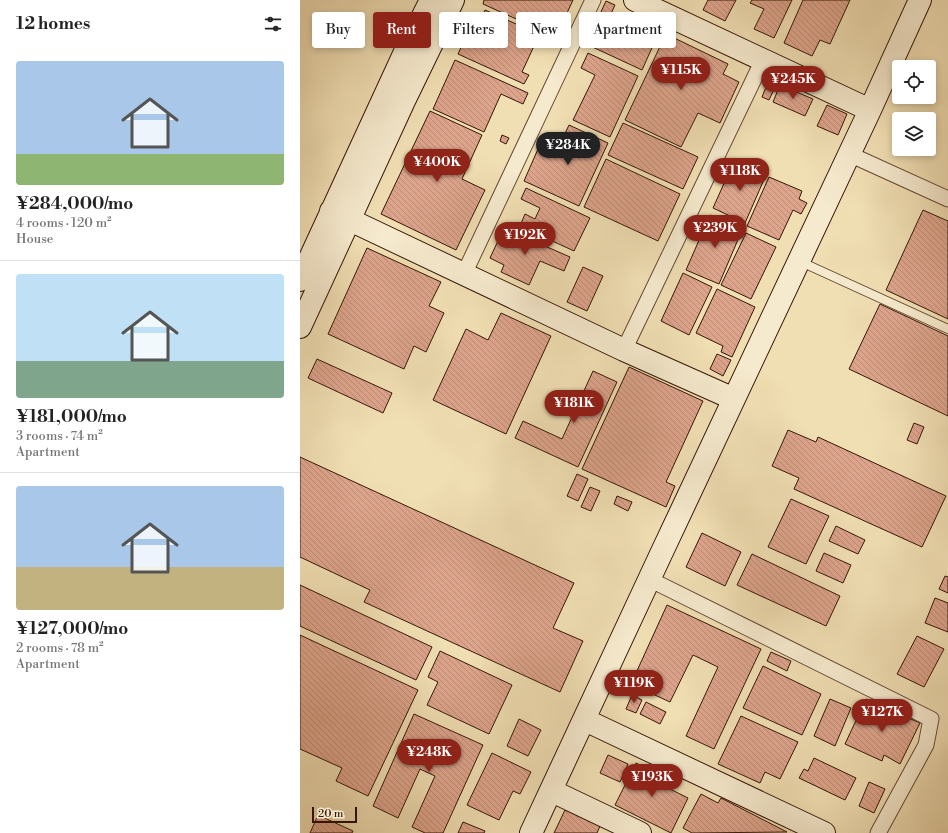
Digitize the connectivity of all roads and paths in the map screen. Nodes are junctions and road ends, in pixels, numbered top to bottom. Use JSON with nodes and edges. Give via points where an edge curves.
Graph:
{"nodes":[{"id":1,"x":431,"y":0,"type":"edge"},
{"id":2,"x":453,"y":0,"type":"edge"},
{"id":3,"x":593,"y":0,"type":"edge"},
{"id":4,"x":635,"y":0,"type":"edge"},
{"id":5,"x":920,"y":0,"type":"edge"},
{"id":6,"x":763,"y":60,"type":"junction"},
{"id":7,"x":870,"y":110,"type":"junction"},
{"id":8,"x":849,"y":154,"type":"junction"},
{"id":9,"x":948,"y":199,"type":"edge"},
{"id":10,"x":340,"y":215,"type":"junction"},
{"id":11,"x":799,"y":261,"type":"junction"},
{"id":12,"x":464,"y":274,"type":"junction"},
{"id":13,"x":300,"y":280,"type":"edge"},
{"id":14,"x":300,"y":327,"type":"edge"},
{"id":15,"x":948,"y":329,"type":"edge"},
{"id":16,"x":624,"y":350,"type":"junction"},
{"id":17,"x":734,"y":398,"type":"junction"},
{"id":18,"x":649,"y":579,"type":"junction"},
{"id":19,"x":585,"y":720,"type":"junction"},
{"id":20,"x":552,"y":790,"type":"junction"},
{"id":21,"x":532,"y":833,"type":"edge"},
{"id":22,"x":640,"y":833,"type":"edge"},
{"id":23,"x":824,"y":833,"type":"edge"},
{"id":24,"x":878,"y":833,"type":"edge"}],
"edges":[{"from":1,"to":10,"type":"street","via":[[404,54]]},
{"from":2,"to":10,"type":"street","via":[[404,101]]},
{"from":3,"to":12,"type":"street"},
{"from":4,"to":6,"type":"street"},
{"from":5,"to":7,"type":"street"},
{"from":6,"to":7,"type":"street"},
{"from":6,"to":16,"type":"street"},
{"from":7,"to":8,"type":"street"},
{"from":8,"to":9,"type":"street"},
{"from":8,"to":11,"type":"street"},
{"from":10,"to":12,"type":"street"},
{"from":10,"to":13,"type":"street"},
{"from":10,"to":14,"type":"street"},
{"from":11,"to":15,"type":"lane"},
{"from":11,"to":17,"type":"street"},
{"from":12,"to":16,"type":"street"},
{"from":16,"to":17,"type":"street"},
{"from":17,"to":18,"type":"street"},
{"from":18,"to":19,"type":"street"},
{"from":18,"to":24,"type":"street","via":[[931,719],[926,745]]},
{"from":19,"to":20,"type":"street"},
{"from":19,"to":23,"type":"street"},
{"from":20,"to":21,"type":"street"},
{"from":20,"to":22,"type":"street"}]}
